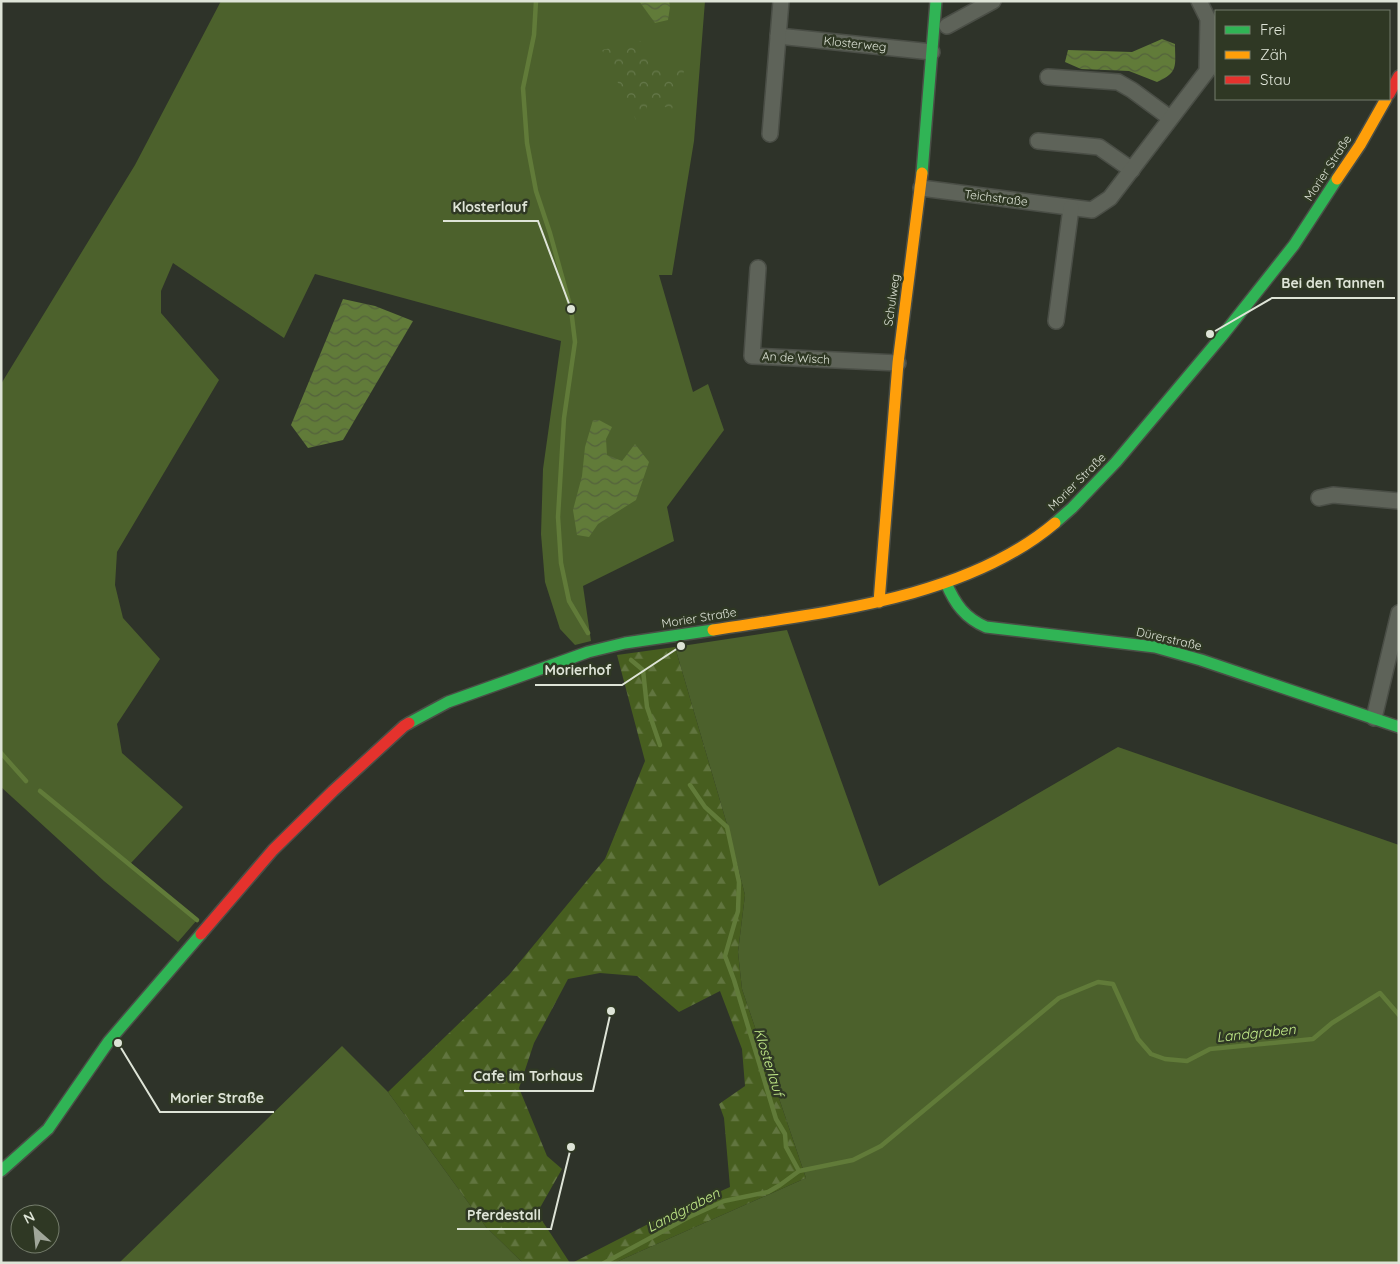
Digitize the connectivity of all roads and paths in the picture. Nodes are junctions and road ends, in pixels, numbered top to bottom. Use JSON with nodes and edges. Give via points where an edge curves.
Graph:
{"nodes":[{"id":1,"x":781,"y":1,"type":"edge"},
{"id":2,"x":936,"y":1,"type":"edge"},
{"id":3,"x":993,"y":1,"type":"edge"},
{"id":4,"x":1200,"y":2,"type":"edge"},
{"id":5,"x":947,"y":26,"type":"dead end"},
{"id":6,"x":778,"y":36,"type":"junction"},
{"id":7,"x":932,"y":52,"type":"junction"},
{"id":8,"x":1399,"y":76,"type":"edge"},
{"id":9,"x":1048,"y":77,"type":"dead end"},
{"id":10,"x":1390,"y":92,"type":"edge"},
{"id":11,"x":1385,"y":100,"type":"edge"},
{"id":12,"x":1170,"y":118,"type":"junction"},
{"id":13,"x":770,"y":134,"type":"dead end"},
{"id":14,"x":1038,"y":141,"type":"dead end"},
{"id":15,"x":1132,"y":170,"type":"junction"},
{"id":16,"x":921,"y":188,"type":"junction"},
{"id":17,"x":1071,"y":208,"type":"junction"},
{"id":18,"x":758,"y":268,"type":"dead end"},
{"id":19,"x":1056,"y":321,"type":"dead end"},
{"id":20,"x":898,"y":363,"type":"junction"},
{"id":21,"x":1319,"y":498,"type":"dead end"},
{"id":22,"x":1399,"y":501,"type":"edge"},
{"id":23,"x":946,"y":583,"type":"junction"},
{"id":24,"x":879,"y":602,"type":"junction"},
{"id":25,"x":1399,"y":612,"type":"edge"},
{"id":26,"x":1374,"y":718,"type":"junction"},
{"id":27,"x":1399,"y":726,"type":"edge"},
{"id":28,"x":1,"y":1171,"type":"edge"}],
"edges":[{"from":1,"to":6,"type":"street"},
{"from":2,"to":7,"type":"main road","name":"Schulweg"},
{"from":3,"to":5,"type":"street"},
{"from":4,"to":12,"type":"street","name":"Teichstraße","via":[[1208,19],[1207,71]]},
{"from":6,"to":7,"type":"street","name":"Klosterweg"},
{"from":6,"to":13,"type":"street"},
{"from":7,"to":16,"type":"main road","name":"Schulweg"},
{"from":8,"to":10,"type":"main road"},
{"from":9,"to":12,"type":"street","via":[[1118,82]]},
{"from":11,"to":23,"type":"main road","name":"Morier Straße","via":[[1294,245],[1116,462],[1072,508],[1045,530],[997,561]]},
{"from":12,"to":15,"type":"street","name":"Teichstraße"},
{"from":14,"to":15,"type":"street","via":[[1099,147]]},
{"from":15,"to":17,"type":"street","name":"Teichstraße","via":[[1110,198],[1092,210]]},
{"from":16,"to":17,"type":"street","name":"Teichstraße"},
{"from":16,"to":20,"type":"main road","name":"Schulweg"},
{"from":17,"to":19,"type":"street"},
{"from":18,"to":20,"type":"street","name":"An de Wisch","via":[[752,356]]},
{"from":20,"to":24,"type":"main road","name":"Schulweg"},
{"from":21,"to":22,"type":"street","via":[[1333,495]]},
{"from":23,"to":24,"type":"main road","name":"Morier Straße"},
{"from":23,"to":26,"type":"main road","name":"Dürerstraße","via":[[964,614],[986,627],[1155,647]]},
{"from":24,"to":28,"type":"main road","name":"Morier Straße","via":[[625,643],[588,652],[448,702],[404,726],[273,850],[109,1041],[48,1129]]},
{"from":25,"to":26,"type":"street"},
{"from":26,"to":27,"type":"main road","name":"Dürerstraße"}]}
